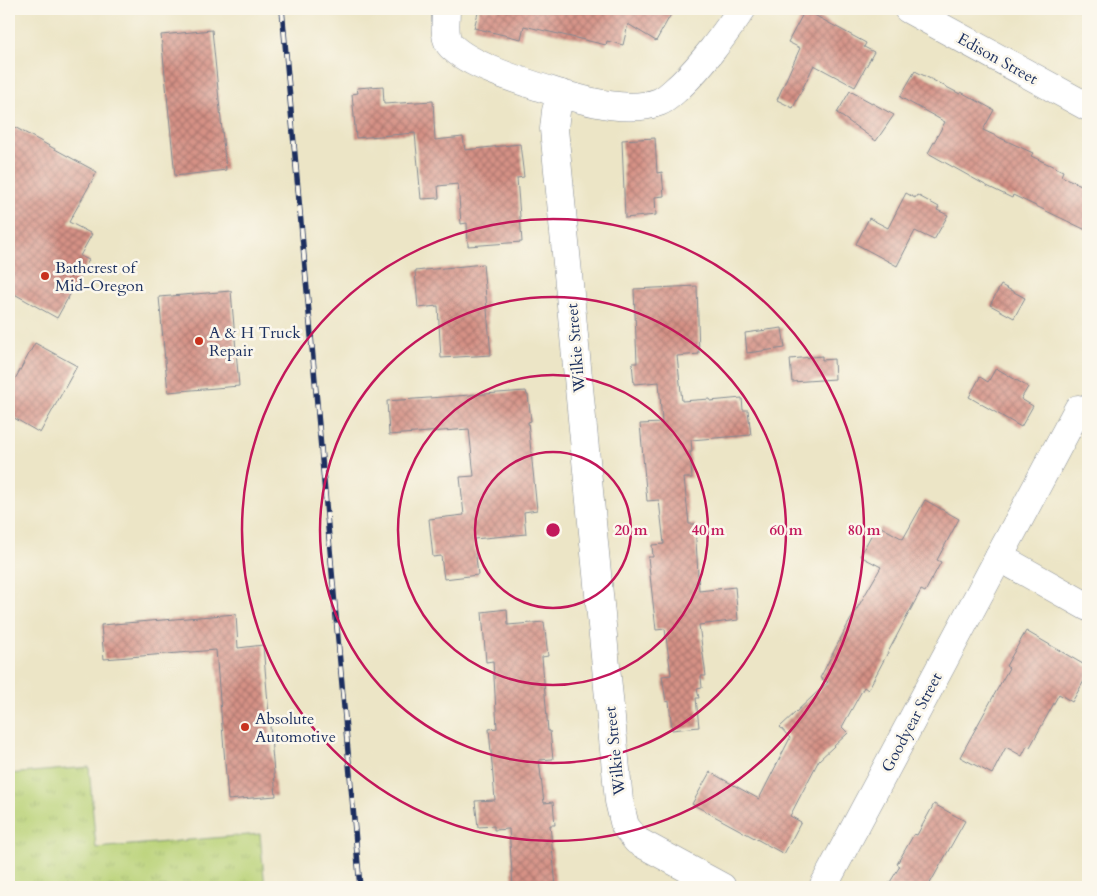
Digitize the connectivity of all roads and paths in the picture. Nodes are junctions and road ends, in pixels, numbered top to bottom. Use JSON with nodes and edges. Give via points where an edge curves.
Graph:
{"nodes":[{"id":1,"x":446,"y":9,"type":"edge"},
{"id":2,"x":742,"y":9,"type":"edge"},
{"id":3,"x":908,"y":9,"type":"edge"},
{"id":4,"x":561,"y":94,"type":"junction"},
{"id":5,"x":1088,"y":107,"type":"edge"},
{"id":6,"x":1078,"y":409,"type":"dead end"},
{"id":7,"x":999,"y":557,"type":"junction"},
{"id":8,"x":1088,"y":607,"type":"edge"},
{"id":9,"x":722,"y":887,"type":"edge"},
{"id":10,"x":823,"y":887,"type":"edge"}],
"edges":[{"from":1,"to":4,"type":"street","via":[[445,28],[450,45],[468,58],[506,76]]},
{"from":2,"to":4,"type":"street","via":[[693,73],[661,102],[619,106]]},
{"from":3,"to":5,"type":"street","name":"Edison Street"},
{"from":4,"to":9,"type":"street","name":"Wilkie Street","via":[[554,129],[619,801],[625,826],[637,841]]},
{"from":6,"to":7,"type":"street","name":"Goodyear Street"},
{"from":7,"to":8,"type":"street"},
{"from":7,"to":10,"type":"street","name":"Goodyear Street"}]}
